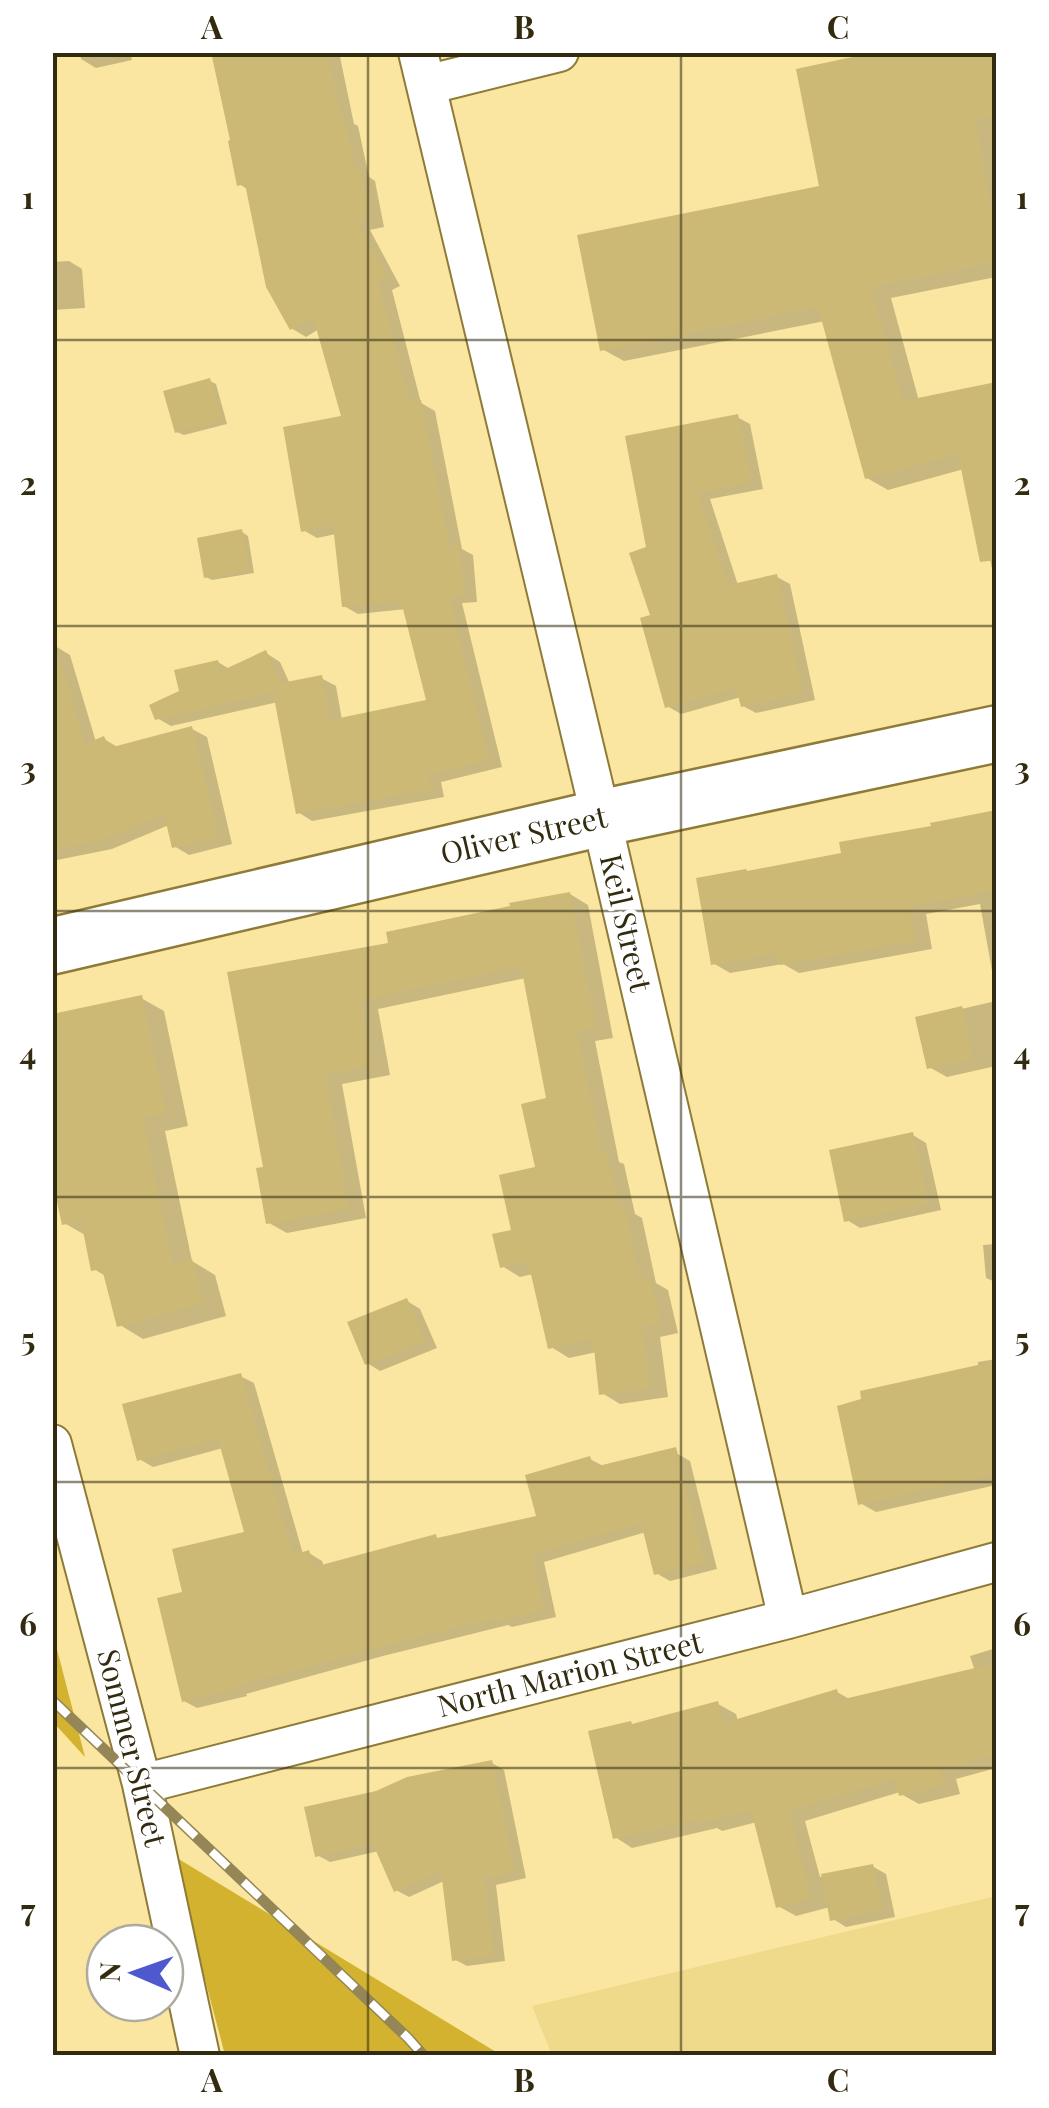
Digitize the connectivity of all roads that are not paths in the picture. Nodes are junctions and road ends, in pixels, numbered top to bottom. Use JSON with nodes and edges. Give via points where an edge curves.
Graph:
{"nodes":[{"id":1,"x":559,"y":52,"type":"edge"},
{"id":2,"x":422,"y":69,"type":"edge"},
{"id":3,"x":996,"y":734,"type":"edge"},
{"id":4,"x":601,"y":818,"type":"junction"},
{"id":5,"x":52,"y":946,"type":"edge"},
{"id":6,"x":52,"y":1444,"type":"edge"},
{"id":7,"x":996,"y":1562,"type":"edge"},
{"id":8,"x":788,"y":1619,"type":"junction"},
{"id":9,"x":142,"y":1784,"type":"junction"},
{"id":10,"x":200,"y":2056,"type":"edge"}],
"edges":[{"from":1,"to":2,"type":"street"},
{"from":2,"to":4,"type":"street","name":"Keil Street"},
{"from":3,"to":4,"type":"street","name":"Oliver Street"},
{"from":4,"to":5,"type":"street","name":"Oliver Street"},
{"from":4,"to":8,"type":"street","name":"Keil Street"},
{"from":6,"to":9,"type":"street","name":"Sommer Street"},
{"from":7,"to":8,"type":"street","name":"North Marion Street"},
{"from":8,"to":9,"type":"street","name":"North Marion Street"},
{"from":9,"to":10,"type":"street","name":"Sommer Street"}]}
